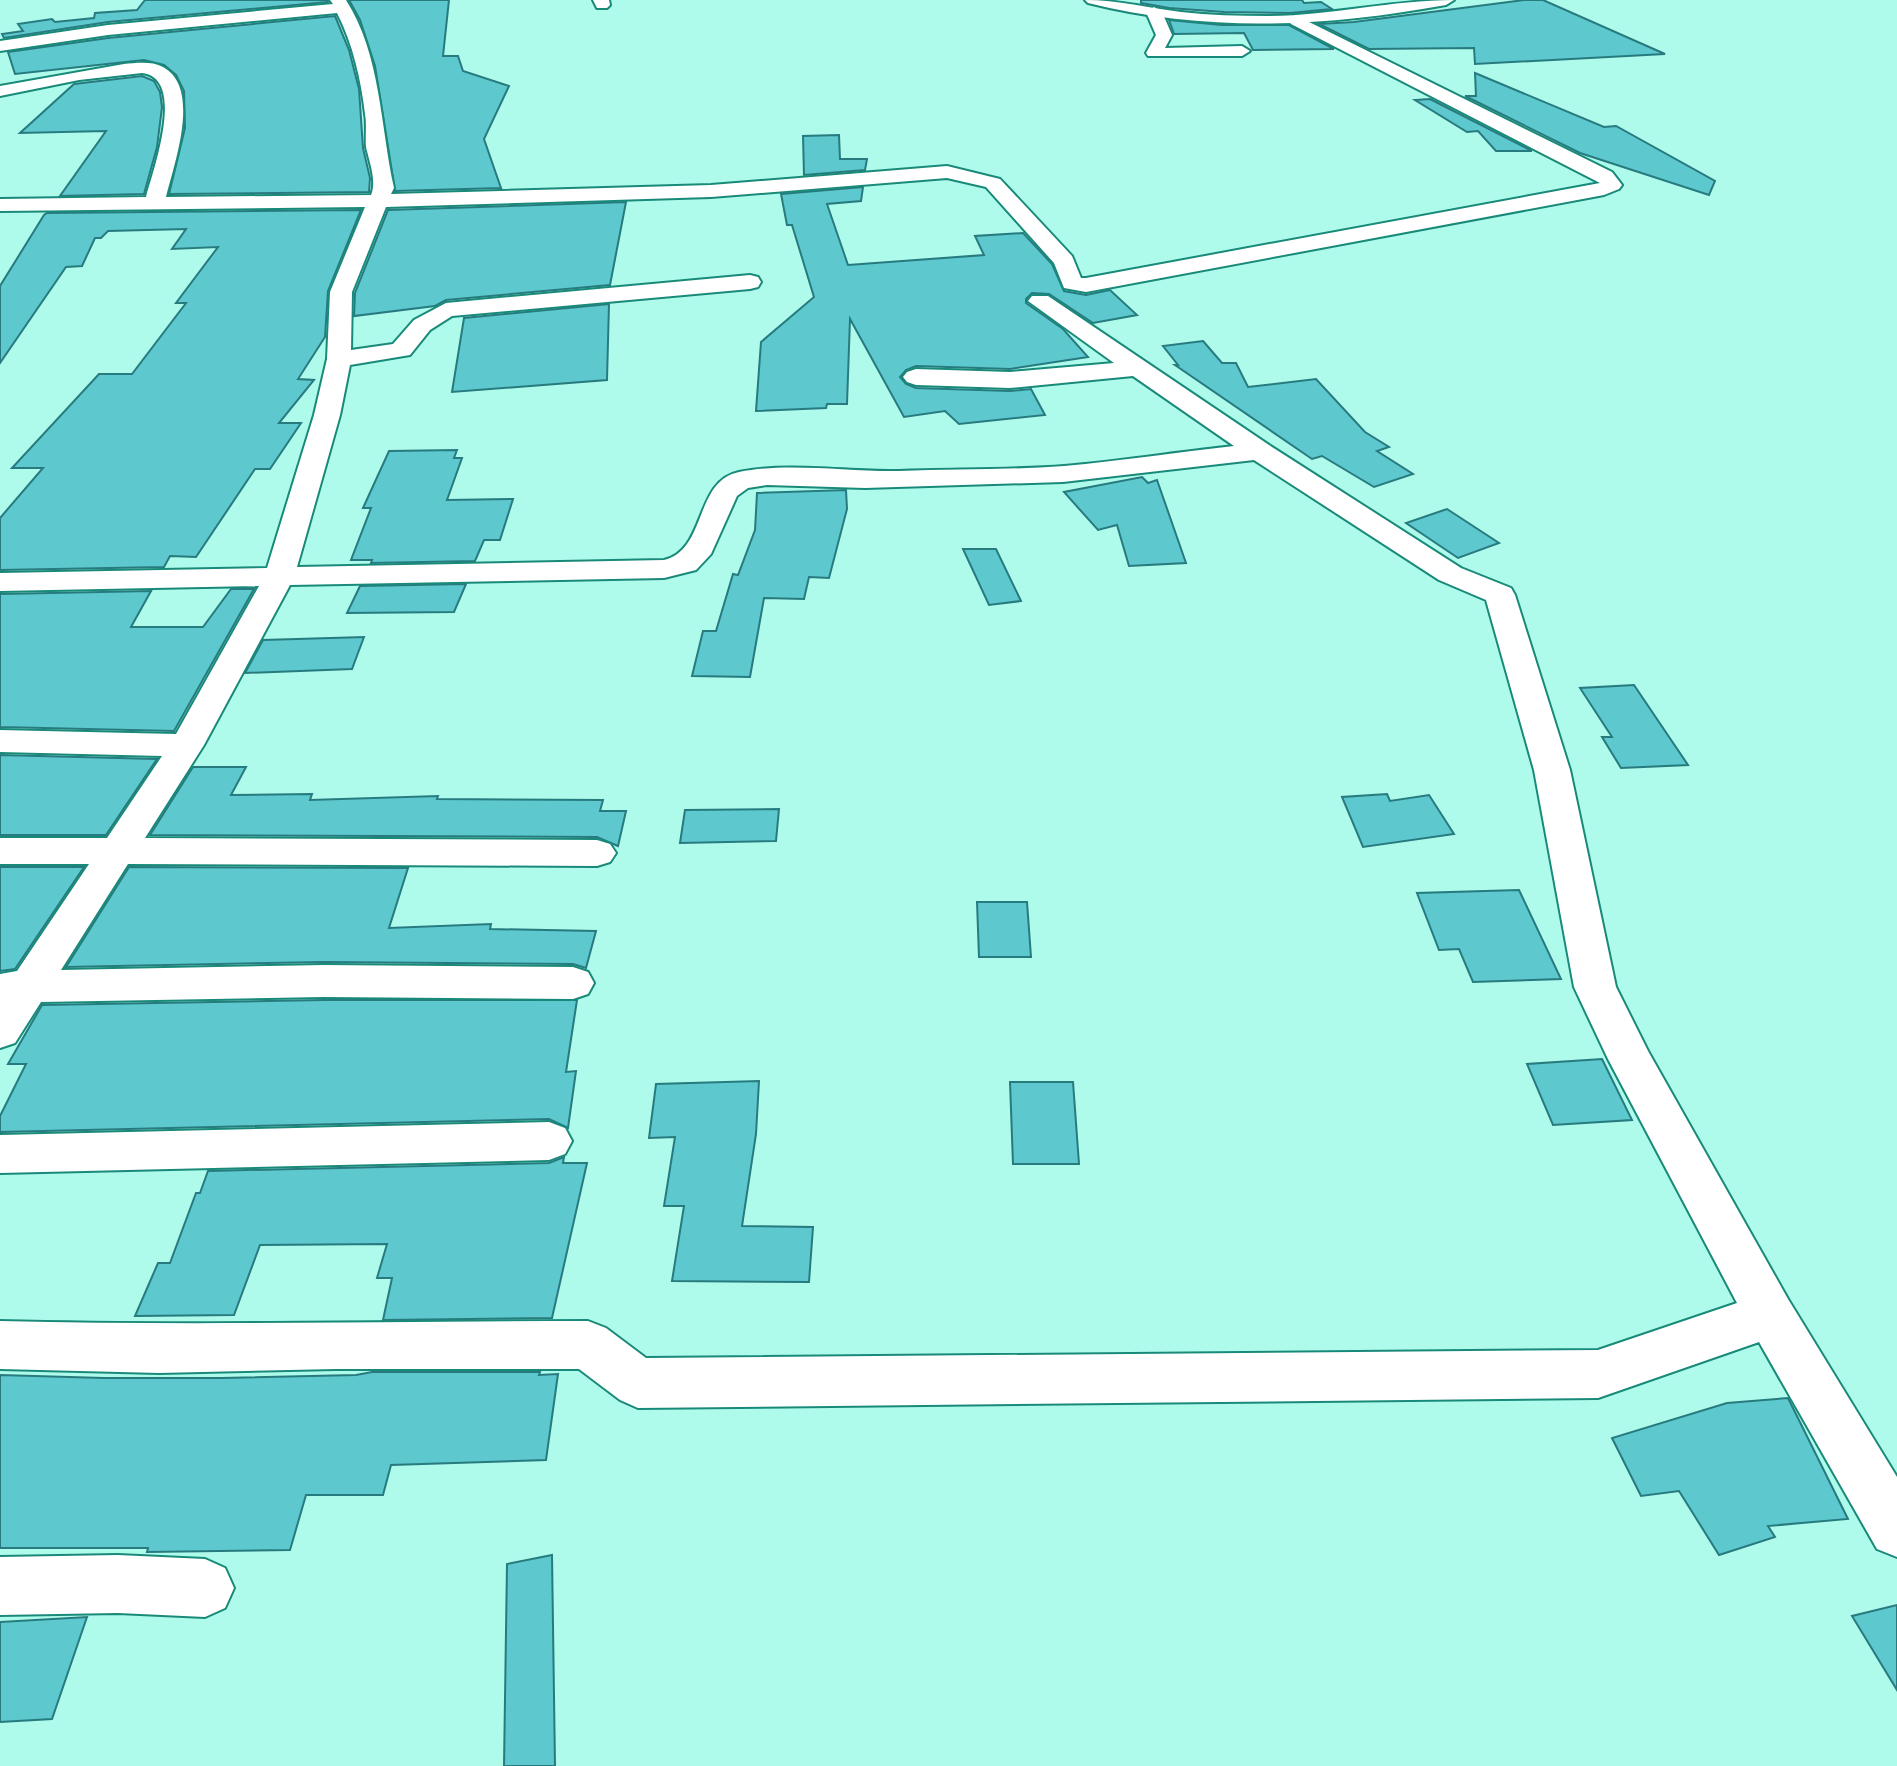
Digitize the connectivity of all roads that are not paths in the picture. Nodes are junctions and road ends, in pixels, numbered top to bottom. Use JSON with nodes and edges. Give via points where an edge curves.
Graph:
{"nodes":[{"id":1,"x":1093,"y":0,"type":"edge"},
{"id":2,"x":1446,"y":0,"type":"edge"},
{"id":3,"x":341,"y":4,"type":"edge"},
{"id":4,"x":1154,"y":12,"type":"junction"},
{"id":5,"x":1297,"y":22,"type":"junction"},
{"id":6,"x":0,"y":46,"type":"edge"},
{"id":7,"x":1242,"y":51,"type":"dead end"},
{"id":8,"x":0,"y":90,"type":"edge"},
{"id":9,"x":379,"y":201,"type":"junction"},
{"id":10,"x":154,"y":204,"type":"junction"},
{"id":11,"x":0,"y":205,"type":"edge"},
{"id":12,"x":750,"y":282,"type":"dead end"},
{"id":13,"x":1040,"y":301,"type":"dead end"},
{"id":14,"x":338,"y":359,"type":"junction"},
{"id":15,"x":1137,"y":368,"type":"junction"},
{"id":16,"x":916,"y":377,"type":"dead end"},
{"id":17,"x":1259,"y":451,"type":"junction"},
{"id":18,"x":278,"y":578,"type":"junction"},
{"id":19,"x":0,"y":582,"type":"edge"},
{"id":20,"x":0,"y":741,"type":"edge"},
{"id":21,"x":187,"y":745,"type":"junction"},
{"id":22,"x":0,"y":851,"type":"edge"},
{"id":23,"x":118,"y":853,"type":"junction"},
{"id":24,"x":597,"y":853,"type":"dead end"},
{"id":25,"x":573,"y":983,"type":"dead end"},
{"id":26,"x":15,"y":987,"type":"edge"},
{"id":27,"x":0,"y":1031,"type":"edge"},
{"id":28,"x":550,"y":1141,"type":"dead end"},
{"id":29,"x":0,"y":1154,"type":"edge"},
{"id":30,"x":1770,"y":1315,"type":"junction"},
{"id":31,"x":0,"y":1345,"type":"edge"},
{"id":32,"x":1897,"y":1529,"type":"edge"},
{"id":33,"x":0,"y":1586,"type":"edge"},
{"id":34,"x":205,"y":1588,"type":"dead end"}],
"edges":[{"from":1,"to":4,"type":"street"},
{"from":2,"to":5,"type":"street"},
{"from":3,"to":6,"type":"street"},
{"from":3,"to":9,"type":"street","via":[[361,50],[375,117],[384,188]]},
{"from":4,"to":5,"type":"street"},
{"from":4,"to":7,"type":"street","via":[[1164,35],[1154,53]]},
{"from":5,"to":9,"type":"street","via":[[1605,176],[1612,185],[1094,285],[1072,283],[1064,261],[993,183],[947,172],[710,191]]},
{"from":8,"to":10,"type":"street","via":[[117,70],[153,68],[162,74],[175,94]]},
{"from":9,"to":10,"type":"street"},
{"from":9,"to":14,"type":"street","via":[[341,292]]},
{"from":10,"to":11,"type":"street"},
{"from":12,"to":14,"type":"street","via":[[446,310],[422,325],[401,350]]},
{"from":13,"to":15,"type":"street"},
{"from":14,"to":18,"type":"street","via":[[327,415]]},
{"from":15,"to":16,"type":"street","via":[[1010,380]]},
{"from":15,"to":17,"type":"street"},
{"from":17,"to":18,"type":"street","via":[[1063,474],[741,480],[723,496],[701,548],[685,564],[664,569]]},
{"from":17,"to":30,"type":"street","via":[[1450,574],[1500,595],[1552,770],[1595,987]]},
{"from":18,"to":19,"type":"street"},
{"from":18,"to":21,"type":"street"},
{"from":20,"to":21,"type":"street"},
{"from":21,"to":23,"type":"street"},
{"from":22,"to":23,"type":"street"},
{"from":23,"to":24,"type":"street"},
{"from":23,"to":26,"type":"street"},
{"from":25,"to":26,"type":"street","via":[[324,981]]},
{"from":26,"to":27,"type":"street"},
{"from":28,"to":29,"type":"street"},
{"from":30,"to":31,"type":"street","via":[[1598,1374],[638,1383],[587,1345],[159,1349]]},
{"from":30,"to":32,"type":"street"},
{"from":33,"to":34,"type":"street"}]}
